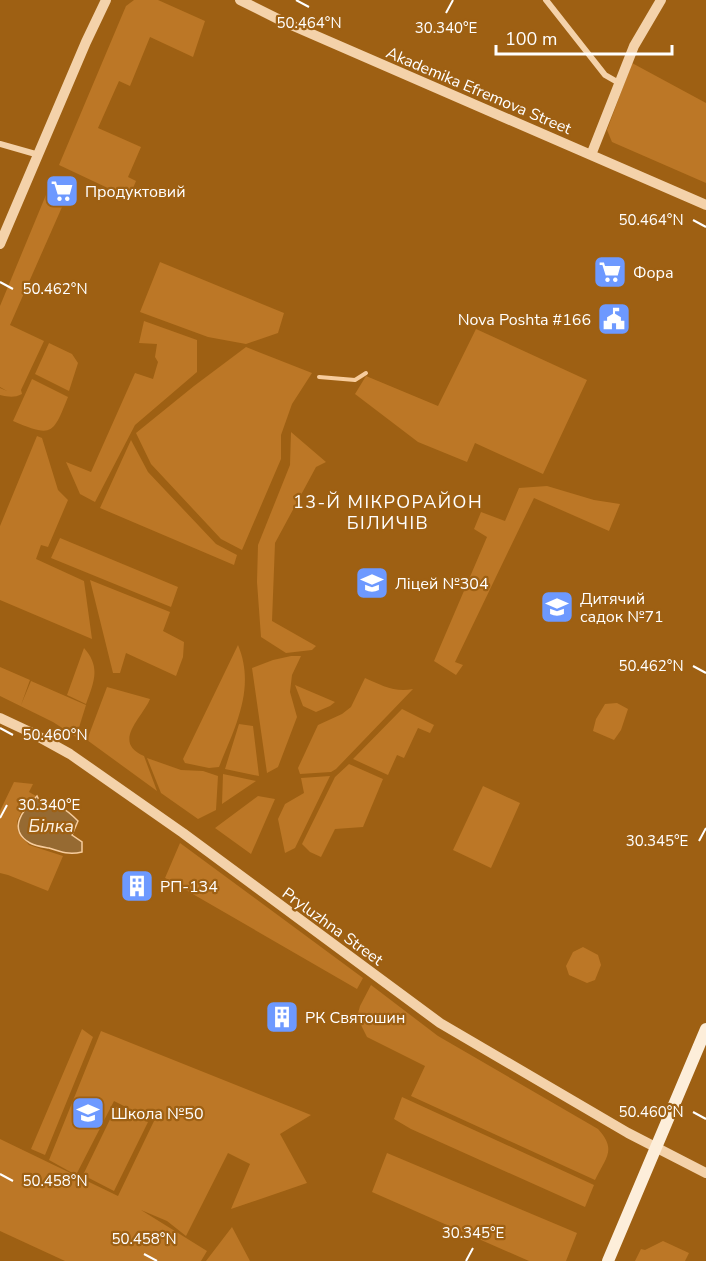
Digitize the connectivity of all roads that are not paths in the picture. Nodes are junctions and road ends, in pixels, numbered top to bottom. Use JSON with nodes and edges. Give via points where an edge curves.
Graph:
{"nodes":[{"id":1,"x":106,"y":0,"type":"edge"},
{"id":2,"x":240,"y":0,"type":"edge"},
{"id":3,"x":546,"y":0,"type":"edge"},
{"id":4,"x":661,"y":0,"type":"edge"},
{"id":5,"x":619,"y":83,"type":"junction"},
{"id":6,"x":0,"y":144,"type":"edge"},
{"id":7,"x":39,"y":155,"type":"junction"},
{"id":8,"x":591,"y":155,"type":"junction"},
{"id":9,"x":706,"y":205,"type":"edge"},
{"id":10,"x":0,"y":244,"type":"edge"},
{"id":11,"x":0,"y":718,"type":"edge"},
{"id":12,"x":706,"y":1029,"type":"edge"},
{"id":13,"x":656,"y":1147,"type":"junction"},
{"id":14,"x":706,"y":1173,"type":"edge"},
{"id":15,"x":608,"y":1261,"type":"edge"}],
"edges":[{"from":1,"to":7,"type":"street"},
{"from":2,"to":8,"type":"street","name":"Akademika Efremova Street"},
{"from":3,"to":5,"type":"street","via":[[605,75]]},
{"from":4,"to":5,"type":"street","via":[[634,46]]},
{"from":5,"to":8,"type":"street"},
{"from":6,"to":7,"type":"street"},
{"from":7,"to":10,"type":"street"},
{"from":8,"to":9,"type":"street","name":"Akademika Efremova Street"},
{"from":11,"to":13,"type":"street","name":"Pryluzhna Street","via":[[88,767],[440,1023]]},
{"from":12,"to":13,"type":"main road"},
{"from":13,"to":14,"type":"street","name":"Pryluzhna Street"},
{"from":13,"to":15,"type":"main road"}]}
